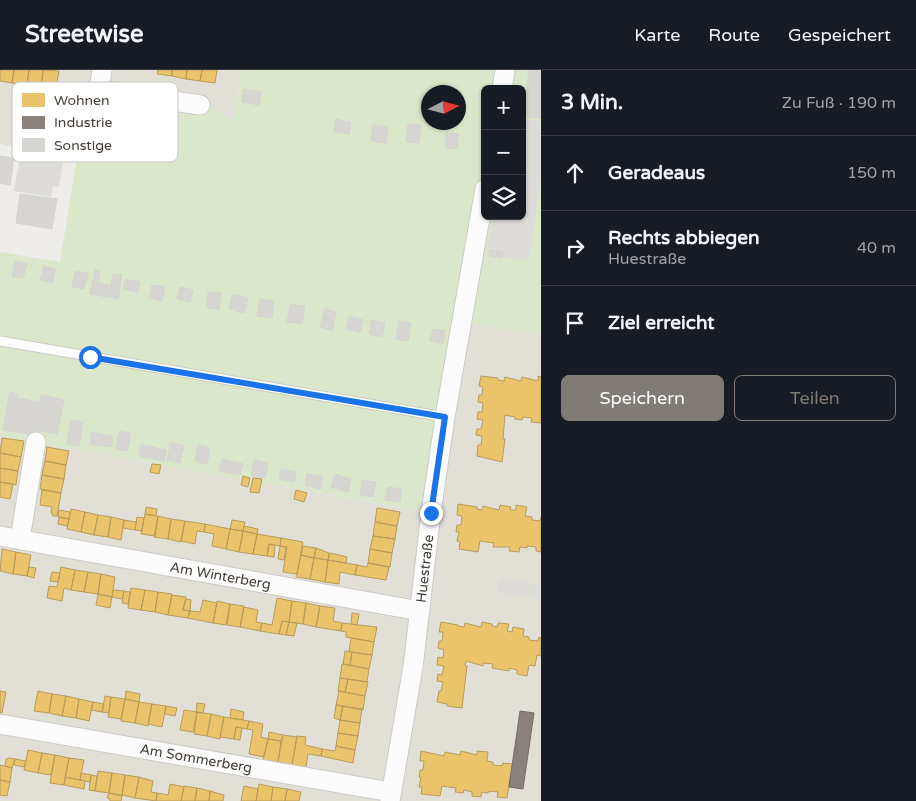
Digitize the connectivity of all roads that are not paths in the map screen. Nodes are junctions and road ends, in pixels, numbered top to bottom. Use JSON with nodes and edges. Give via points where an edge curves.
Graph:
{"nodes":[{"id":1,"x":505,"y":70,"type":"edge"},
{"id":2,"x":503,"y":85,"type":"edge"},
{"id":3,"x":178,"y":102,"type":"edge"},
{"id":4,"x":200,"y":105,"type":"dead end"},
{"id":5,"x":481,"y":212,"type":"edge"},
{"id":6,"x":0,"y":341,"type":"edge"},
{"id":7,"x":445,"y":417,"type":"junction"},
{"id":8,"x":36,"y":442,"type":"dead end"},
{"id":9,"x":0,"y":536,"type":"edge"},
{"id":10,"x":20,"y":539,"type":"junction"},
{"id":11,"x":420,"y":611,"type":"junction"},
{"id":12,"x":0,"y":724,"type":"edge"},
{"id":13,"x":390,"y":797,"type":"edge"}],
"edges":[{"from":1,"to":2,"type":"street"},
{"from":3,"to":4,"type":"street"},
{"from":5,"to":7,"type":"street","name":"Huestraße"},
{"from":6,"to":7,"type":"lane"},
{"from":7,"to":11,"type":"street","name":"Huestraße"},
{"from":8,"to":10,"type":"street"},
{"from":9,"to":10,"type":"street","name":"Am Winterberg"},
{"from":10,"to":11,"type":"street","name":"Am Winterberg"},
{"from":11,"to":13,"type":"street","name":"Huestraße"},
{"from":12,"to":13,"type":"street","name":"Am Sommerberg"}]}
